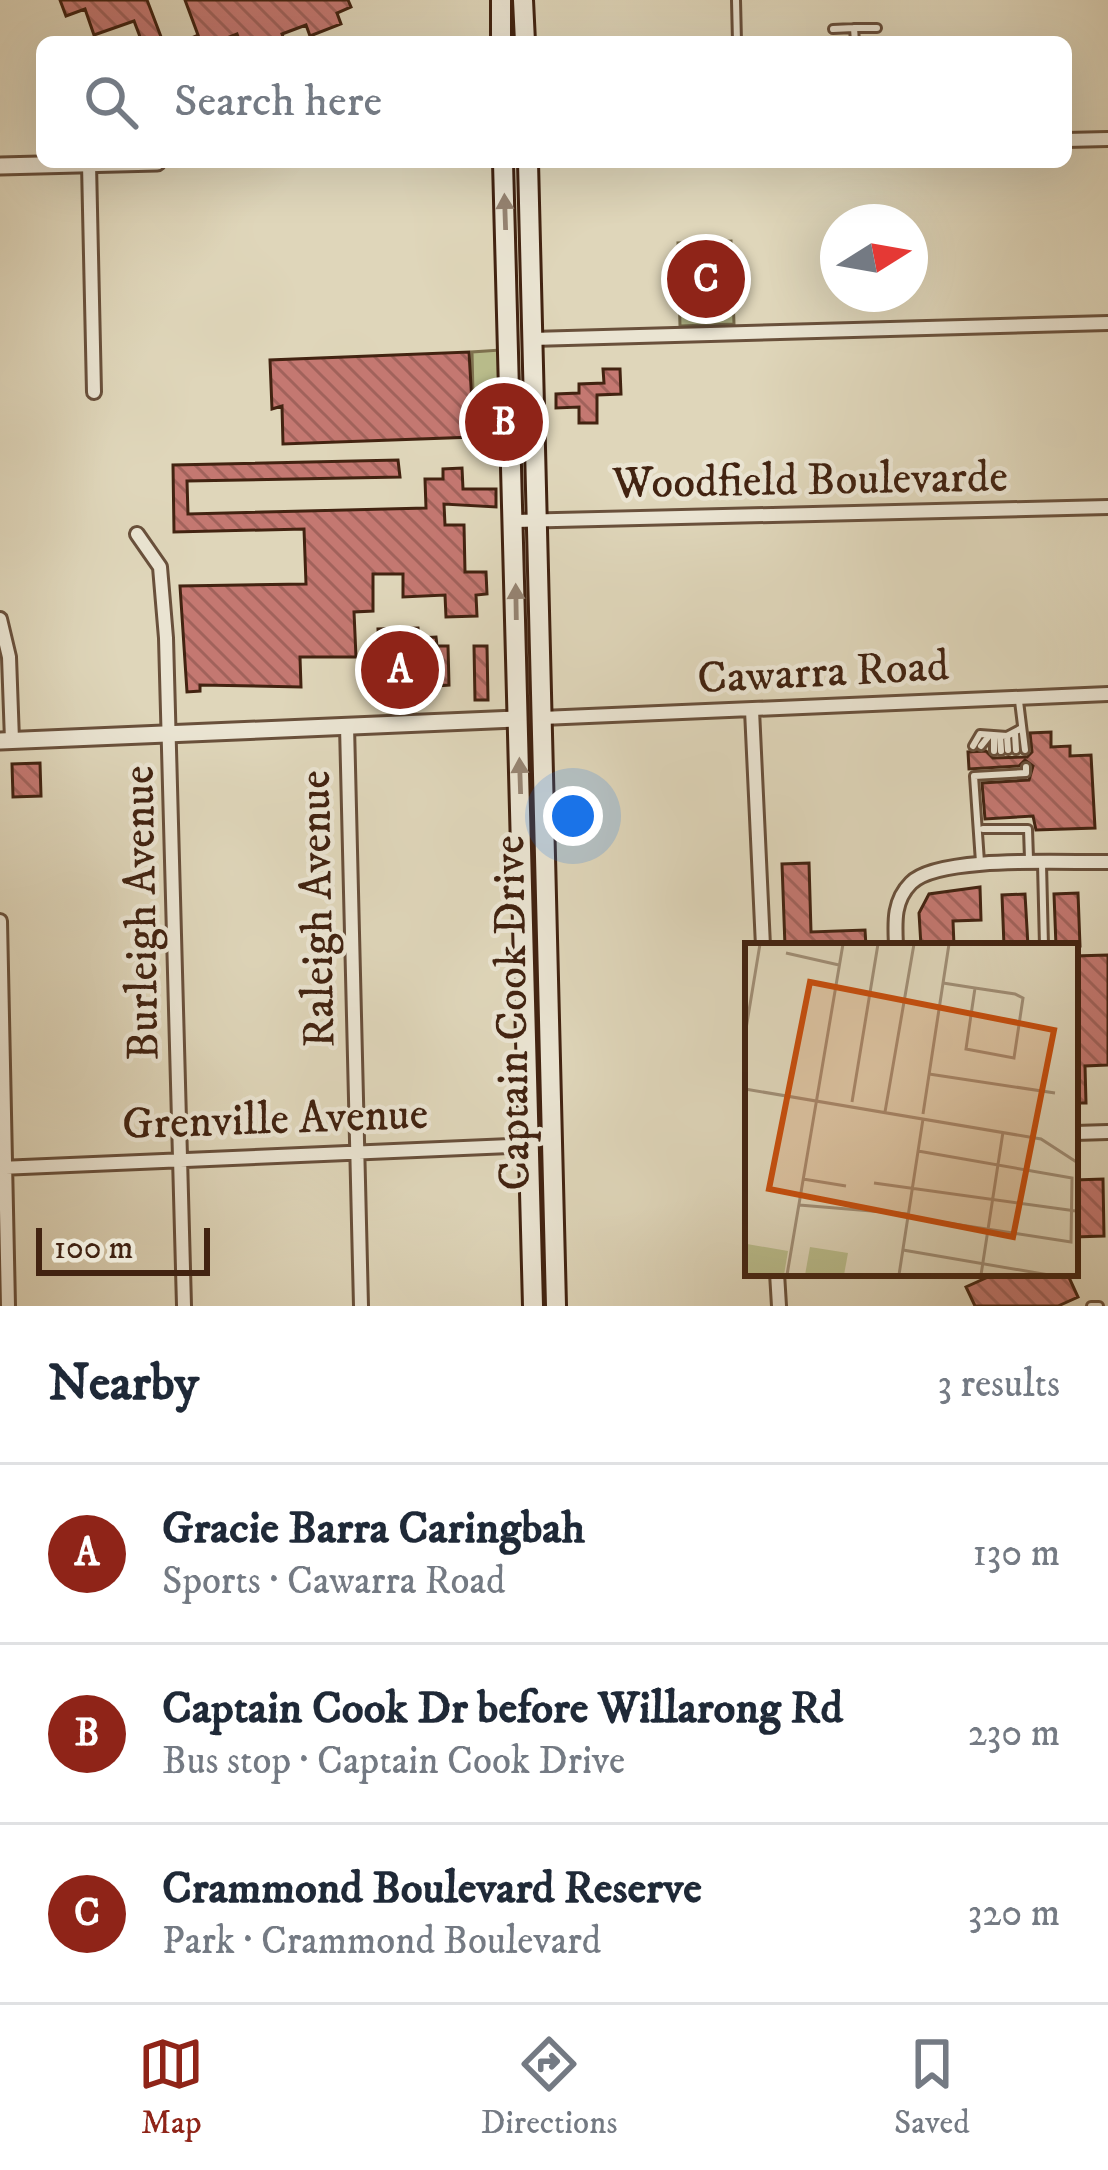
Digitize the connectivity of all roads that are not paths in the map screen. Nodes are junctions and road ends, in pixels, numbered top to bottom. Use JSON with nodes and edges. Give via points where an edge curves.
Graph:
{"nodes":[{"id":1,"x":501,"y":0,"type":"edge"},
{"id":2,"x":523,"y":0,"type":"edge"},
{"id":3,"x":736,"y":0,"type":"edge"},
{"id":4,"x":854,"y":28,"type":"junction"},
{"id":5,"x":877,"y":28,"type":"dead end"},
{"id":6,"x":833,"y":29,"type":"dead end"},
{"id":7,"x":501,"y":36,"type":"edge"},
{"id":8,"x":525,"y":36,"type":"edge"},
{"id":9,"x":737,"y":36,"type":"edge"},
{"id":10,"x":855,"y":36,"type":"edge"},
{"id":11,"x":1072,"y":140,"type":"edge"},
{"id":12,"x":1108,"y":140,"type":"edge"},
{"id":13,"x":36,"y":165,"type":"edge"},
{"id":14,"x":0,"y":166,"type":"edge"},
{"id":15,"x":92,"y":168,"type":"edge"},
{"id":16,"x":503,"y":168,"type":"edge"},
{"id":17,"x":528,"y":168,"type":"edge"},
{"id":18,"x":1108,"y":323,"type":"edge"},
{"id":19,"x":532,"y":339,"type":"junction"},
{"id":20,"x":94,"y":392,"type":"dead end"},
{"id":21,"x":1108,"y":507,"type":"edge"},
{"id":22,"x":536,"y":520,"type":"junction"},
{"id":23,"x":515,"y":521,"type":"junction"},
{"id":24,"x":137,"y":534,"type":"dead end"},
{"id":25,"x":0,"y":619,"type":"edge"},
{"id":26,"x":1108,"y":694,"type":"edge"},
{"id":27,"x":1019,"y":698,"type":"junction"},
{"id":28,"x":752,"y":710,"type":"junction"},
{"id":29,"x":542,"y":718,"type":"junction"},
{"id":30,"x":518,"y":719,"type":"junction"},
{"id":31,"x":347,"y":726,"type":"junction"},
{"id":32,"x":170,"y":734,"type":"junction"},
{"id":33,"x":1004,"y":734,"type":"junction"},
{"id":34,"x":6,"y":741,"type":"edge"},
{"id":35,"x":977,"y":746,"type":"dead end"},
{"id":36,"x":1009,"y":751,"type":"junction"},
{"id":37,"x":1008,"y":770,"type":"dead end"},
{"id":38,"x":983,"y":830,"type":"dead end"},
{"id":39,"x":1108,"y":862,"type":"edge"},
{"id":40,"x":1036,"y":864,"type":"junction"},
{"id":41,"x":980,"y":866,"type":"junction"},
{"id":42,"x":0,"y":921,"type":"edge"},
{"id":43,"x":763,"y":943,"type":"edge"},
{"id":44,"x":896,"y":943,"type":"edge"},
{"id":45,"x":1045,"y":943,"type":"edge"},
{"id":46,"x":1108,"y":1132,"type":"edge"},
{"id":47,"x":1078,"y":1133,"type":"edge"},
{"id":48,"x":552,"y":1142,"type":"junction"},
{"id":49,"x":531,"y":1145,"type":"junction"},
{"id":50,"x":357,"y":1153,"type":"junction"},
{"id":51,"x":181,"y":1160,"type":"junction"},
{"id":52,"x":3,"y":1168,"type":"edge"},
{"id":53,"x":778,"y":1276,"type":"edge"},
{"id":54,"x":8,"y":1306,"type":"edge"},
{"id":55,"x":184,"y":1306,"type":"edge"},
{"id":56,"x":362,"y":1306,"type":"edge"},
{"id":57,"x":533,"y":1306,"type":"edge"},
{"id":58,"x":556,"y":1306,"type":"edge"},
{"id":59,"x":779,"y":1306,"type":"edge"}],
"edges":[{"from":1,"to":7,"type":"main road"},
{"from":2,"to":8,"type":"main road"},
{"from":3,"to":9,"type":"lane"},
{"from":4,"to":5,"type":"lane"},
{"from":4,"to":6,"type":"lane"},
{"from":4,"to":10,"type":"lane"},
{"from":11,"to":12,"type":"street"},
{"from":13,"to":14,"type":"street"},
{"from":15,"to":20,"type":"street"},
{"from":23,"to":16,"type":"main road","name":"Captain Cook Drive","one_way":true},
{"from":17,"to":19,"type":"main road","name":"Captain Cook Drive"},
{"from":18,"to":19,"type":"street"},
{"from":19,"to":22,"type":"main road","name":"Captain Cook Drive"},
{"from":21,"to":22,"type":"street","name":"Woodfield Boulevarde"},
{"from":22,"to":23,"type":"street","name":"Woodfield Boulevarde"},
{"from":22,"to":29,"type":"main road","name":"Captain Cook Drive"},
{"from":30,"to":23,"type":"main road","name":"Captain Cook Drive","one_way":true},
{"from":24,"to":32,"type":"street","name":"Burleigh Avenue","via":[[160,567]]},
{"from":25,"to":34,"type":"street","via":[[9,657]]},
{"from":26,"to":27,"type":"street","name":"Cawarra Road"},
{"from":27,"to":28,"type":"street","name":"Cawarra Road"},
{"from":27,"to":33,"type":"lane"},
{"from":28,"to":29,"type":"street","name":"Cawarra Road"},
{"from":28,"to":43,"type":"street"},
{"from":29,"to":30,"type":"main road"},
{"from":29,"to":48,"type":"main road","name":"Captain Cook Drive"},
{"from":30,"to":31,"type":"street"},
{"from":49,"to":30,"type":"main road","name":"Captain Cook Drive","one_way":true},
{"from":31,"to":32,"type":"street"},
{"from":31,"to":50,"type":"street","name":"Raleigh Avenue"},
{"from":32,"to":34,"type":"street"},
{"from":32,"to":51,"type":"street","name":"Burleigh Avenue"},
{"from":33,"to":35,"type":"lane","via":[[974,736]]},
{"from":33,"to":36,"type":"lane"},
{"from":33,"to":36,"type":"lane"},
{"from":33,"to":36,"type":"lane"},
{"from":37,"to":41,"type":"lane","via":[[978,772]]},
{"from":38,"to":40,"type":"lane","via":[[1028,829]]},
{"from":39,"to":40,"type":"street"},
{"from":40,"to":41,"type":"street"},
{"from":40,"to":45,"type":"lane"},
{"from":41,"to":44,"type":"street","via":[[933,871],[910,884],[895,916]]},
{"from":42,"to":52,"type":"street"},
{"from":46,"to":47,"type":"street"},
{"from":48,"to":49,"type":"main road","name":"Grenville Avenue"},
{"from":48,"to":58,"type":"main road","name":"Captain Cook Drive"},
{"from":49,"to":50,"type":"street","name":"Grenville Avenue"},
{"from":49,"to":57,"type":"main road","name":"Captain Cook Drive"},
{"from":50,"to":51,"type":"street","name":"Grenville Avenue"},
{"from":50,"to":56,"type":"street","name":"Raleigh Avenue"},
{"from":51,"to":52,"type":"street","name":"Grenville Avenue"},
{"from":51,"to":55,"type":"street","name":"Burleigh Avenue"},
{"from":52,"to":54,"type":"street"},
{"from":53,"to":59,"type":"street"}]}
